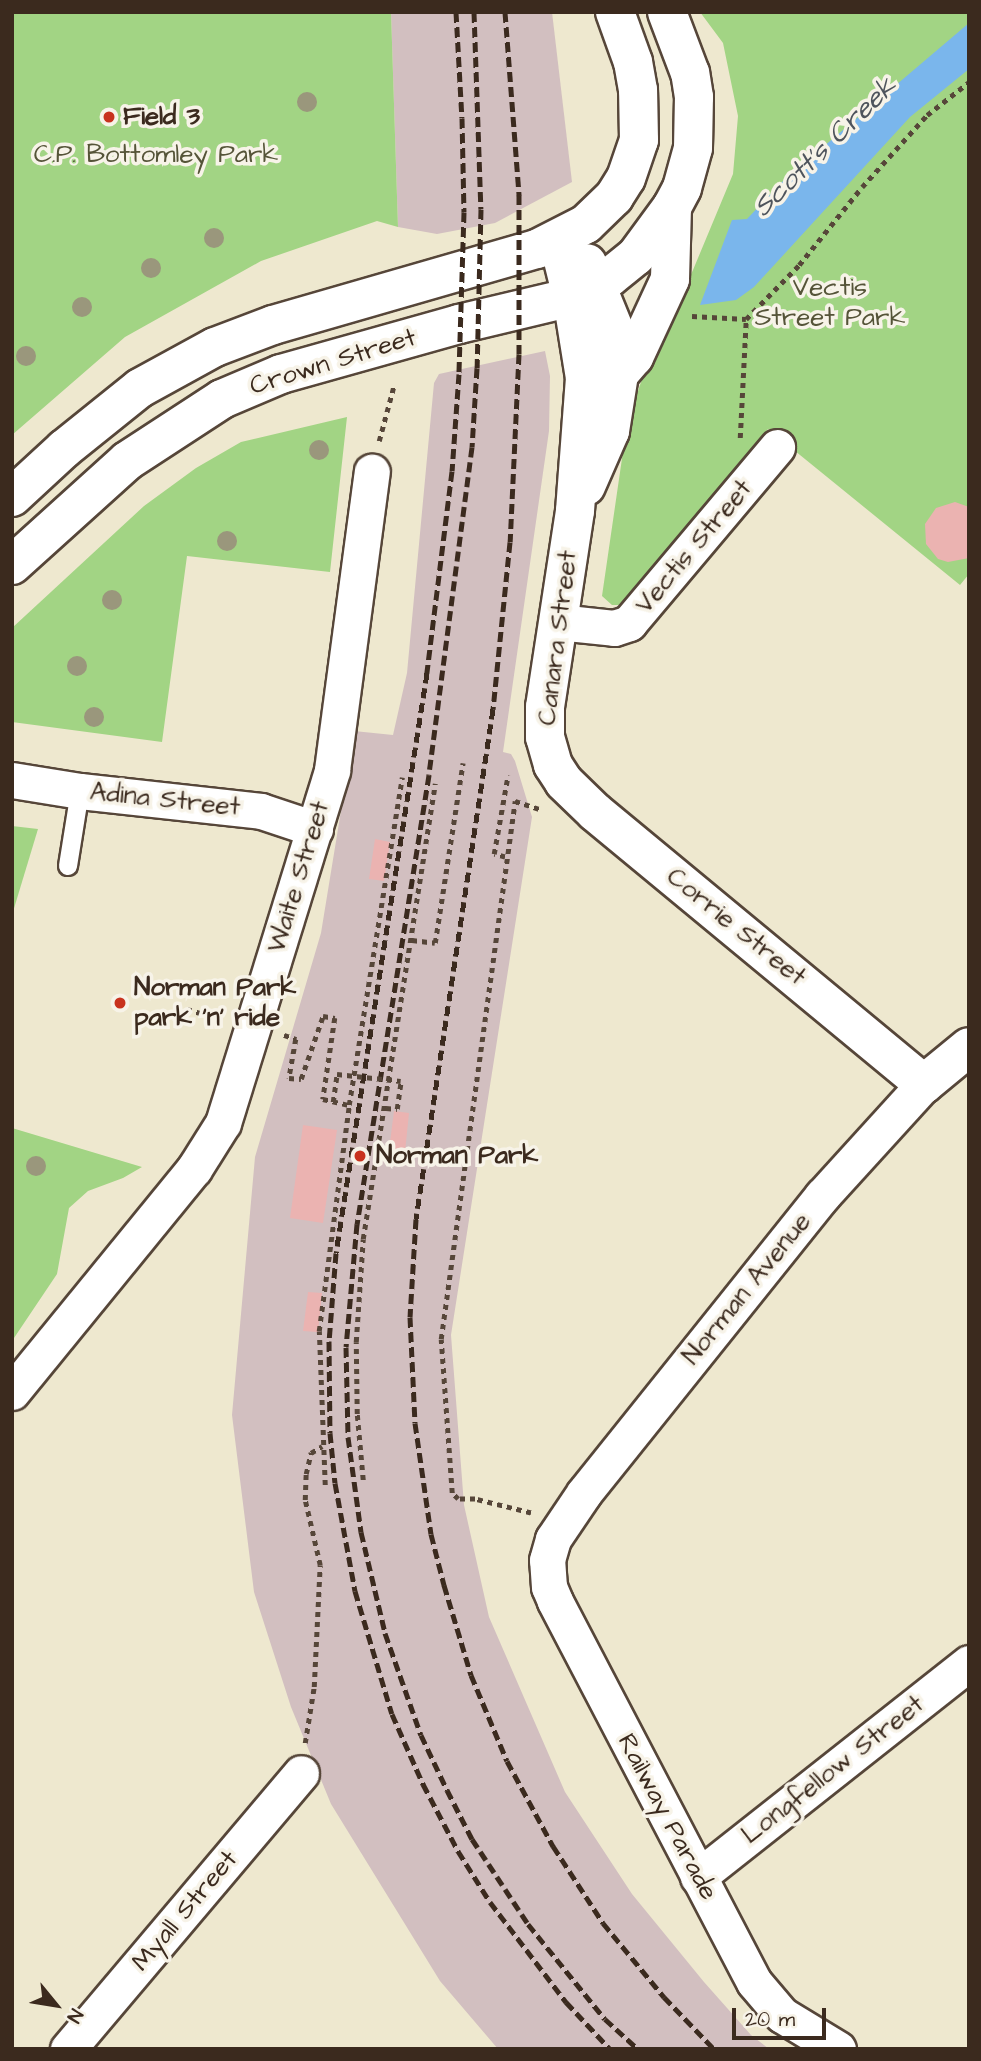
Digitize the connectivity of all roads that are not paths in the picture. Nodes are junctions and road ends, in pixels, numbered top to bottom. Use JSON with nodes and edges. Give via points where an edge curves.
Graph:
{"nodes":[{"id":1,"x":615,"y":12,"type":"edge"},
{"id":2,"x":667,"y":12,"type":"edge"},
{"id":3,"x":672,"y":207,"type":"junction"},
{"id":4,"x":566,"y":236,"type":"junction"},
{"id":5,"x":584,"y":291,"type":"junction"},
{"id":6,"x":619,"y":373,"type":"junction"},
{"id":7,"x":770,"y":456,"type":"road end"},
{"id":8,"x":372,"y":472,"type":"road end"},
{"id":9,"x":12,"y":497,"type":"edge"},
{"id":10,"x":575,"y":511,"type":"junction"},
{"id":11,"x":12,"y":565,"type":"edge"},
{"id":12,"x":558,"y":622,"type":"junction"},
{"id":13,"x":553,"y":765,"type":"joint"},
{"id":14,"x":12,"y":780,"type":"edge"},
{"id":15,"x":80,"y":792,"type":"junction"},
{"id":16,"x":315,"y":829,"type":"junction"},
{"id":17,"x":68,"y":866,"type":"dead end"},
{"id":18,"x":969,"y":1047,"type":"edge"},
{"id":19,"x":924,"y":1084,"type":"junction"},
{"id":20,"x":12,"y":1392,"type":"edge"},
{"id":21,"x":549,"y":1551,"type":"joint"},
{"id":22,"x":969,"y":1663,"type":"edge"},
{"id":23,"x":301,"y":1773,"type":"road end"},
{"id":24,"x":698,"y":1877,"type":"junction"},
{"id":25,"x":68,"y":2049,"type":"edge"},
{"id":26,"x":838,"y":2049,"type":"edge"}],
"edges":[{"from":1,"to":4,"type":"main road","via":[[633,62],[639,140],[614,197]]},
{"from":2,"to":3,"type":"main road","via":[[684,52],[694,97],[693,148]]},
{"from":3,"to":5,"type":"main road","name":"Crown Street","via":[[636,256]]},
{"from":3,"to":6,"type":"main road","via":[[670,279],[634,356]]},
{"from":4,"to":5,"type":"main road","name":"Canara Street"},
{"from":4,"to":9,"type":"main road","name":"Crown Street","via":[[215,347],[131,394]]},
{"from":5,"to":6,"type":"main road","name":"Canara Street","via":[[614,329]]},
{"from":5,"to":10,"type":"main road","name":"Canara Street","via":[[586,378]]},
{"from":5,"to":11,"type":"main road","name":"Crown Street","via":[[281,374],[222,399],[127,461]]},
{"from":6,"to":10,"type":"main road","name":"Canara Street","via":[[610,431]]},
{"from":7,"to":12,"type":"street","name":"Vectis Street","via":[[629,623],[614,628]]},
{"from":8,"to":16,"type":"street","name":"Waite Street","via":[[336,747]]},
{"from":10,"to":12,"type":"main road","name":"Canara Street"},
{"from":12,"to":13,"type":"main road","name":"Canara Street","via":[[544,723]]},
{"from":13,"to":19,"type":"main road","name":"Corrie Street","via":[[595,812]]},
{"from":14,"to":15,"type":"street","name":"Adina Street"},
{"from":15,"to":16,"type":"street","name":"Adina Street","via":[[261,811]]},
{"from":15,"to":17,"type":"lane"},
{"from":16,"to":20,"type":"street","name":"Waite Street","via":[[223,1123],[194,1169],[120,1239]]},
{"from":18,"to":19,"type":"main road","name":"Norman Avenue"},
{"from":19,"to":21,"type":"street","name":"Norman Avenue","via":[[822,1196],[579,1500]]},
{"from":21,"to":24,"type":"street","name":"Railway Parade","via":[[547,1573],[555,1601]]},
{"from":22,"to":24,"type":"street","name":"Longfellow Street"},
{"from":23,"to":25,"type":"street","name":"Myall Street"},
{"from":24,"to":26,"type":"street","name":"Railway Parade","via":[[770,2004]]}]}
